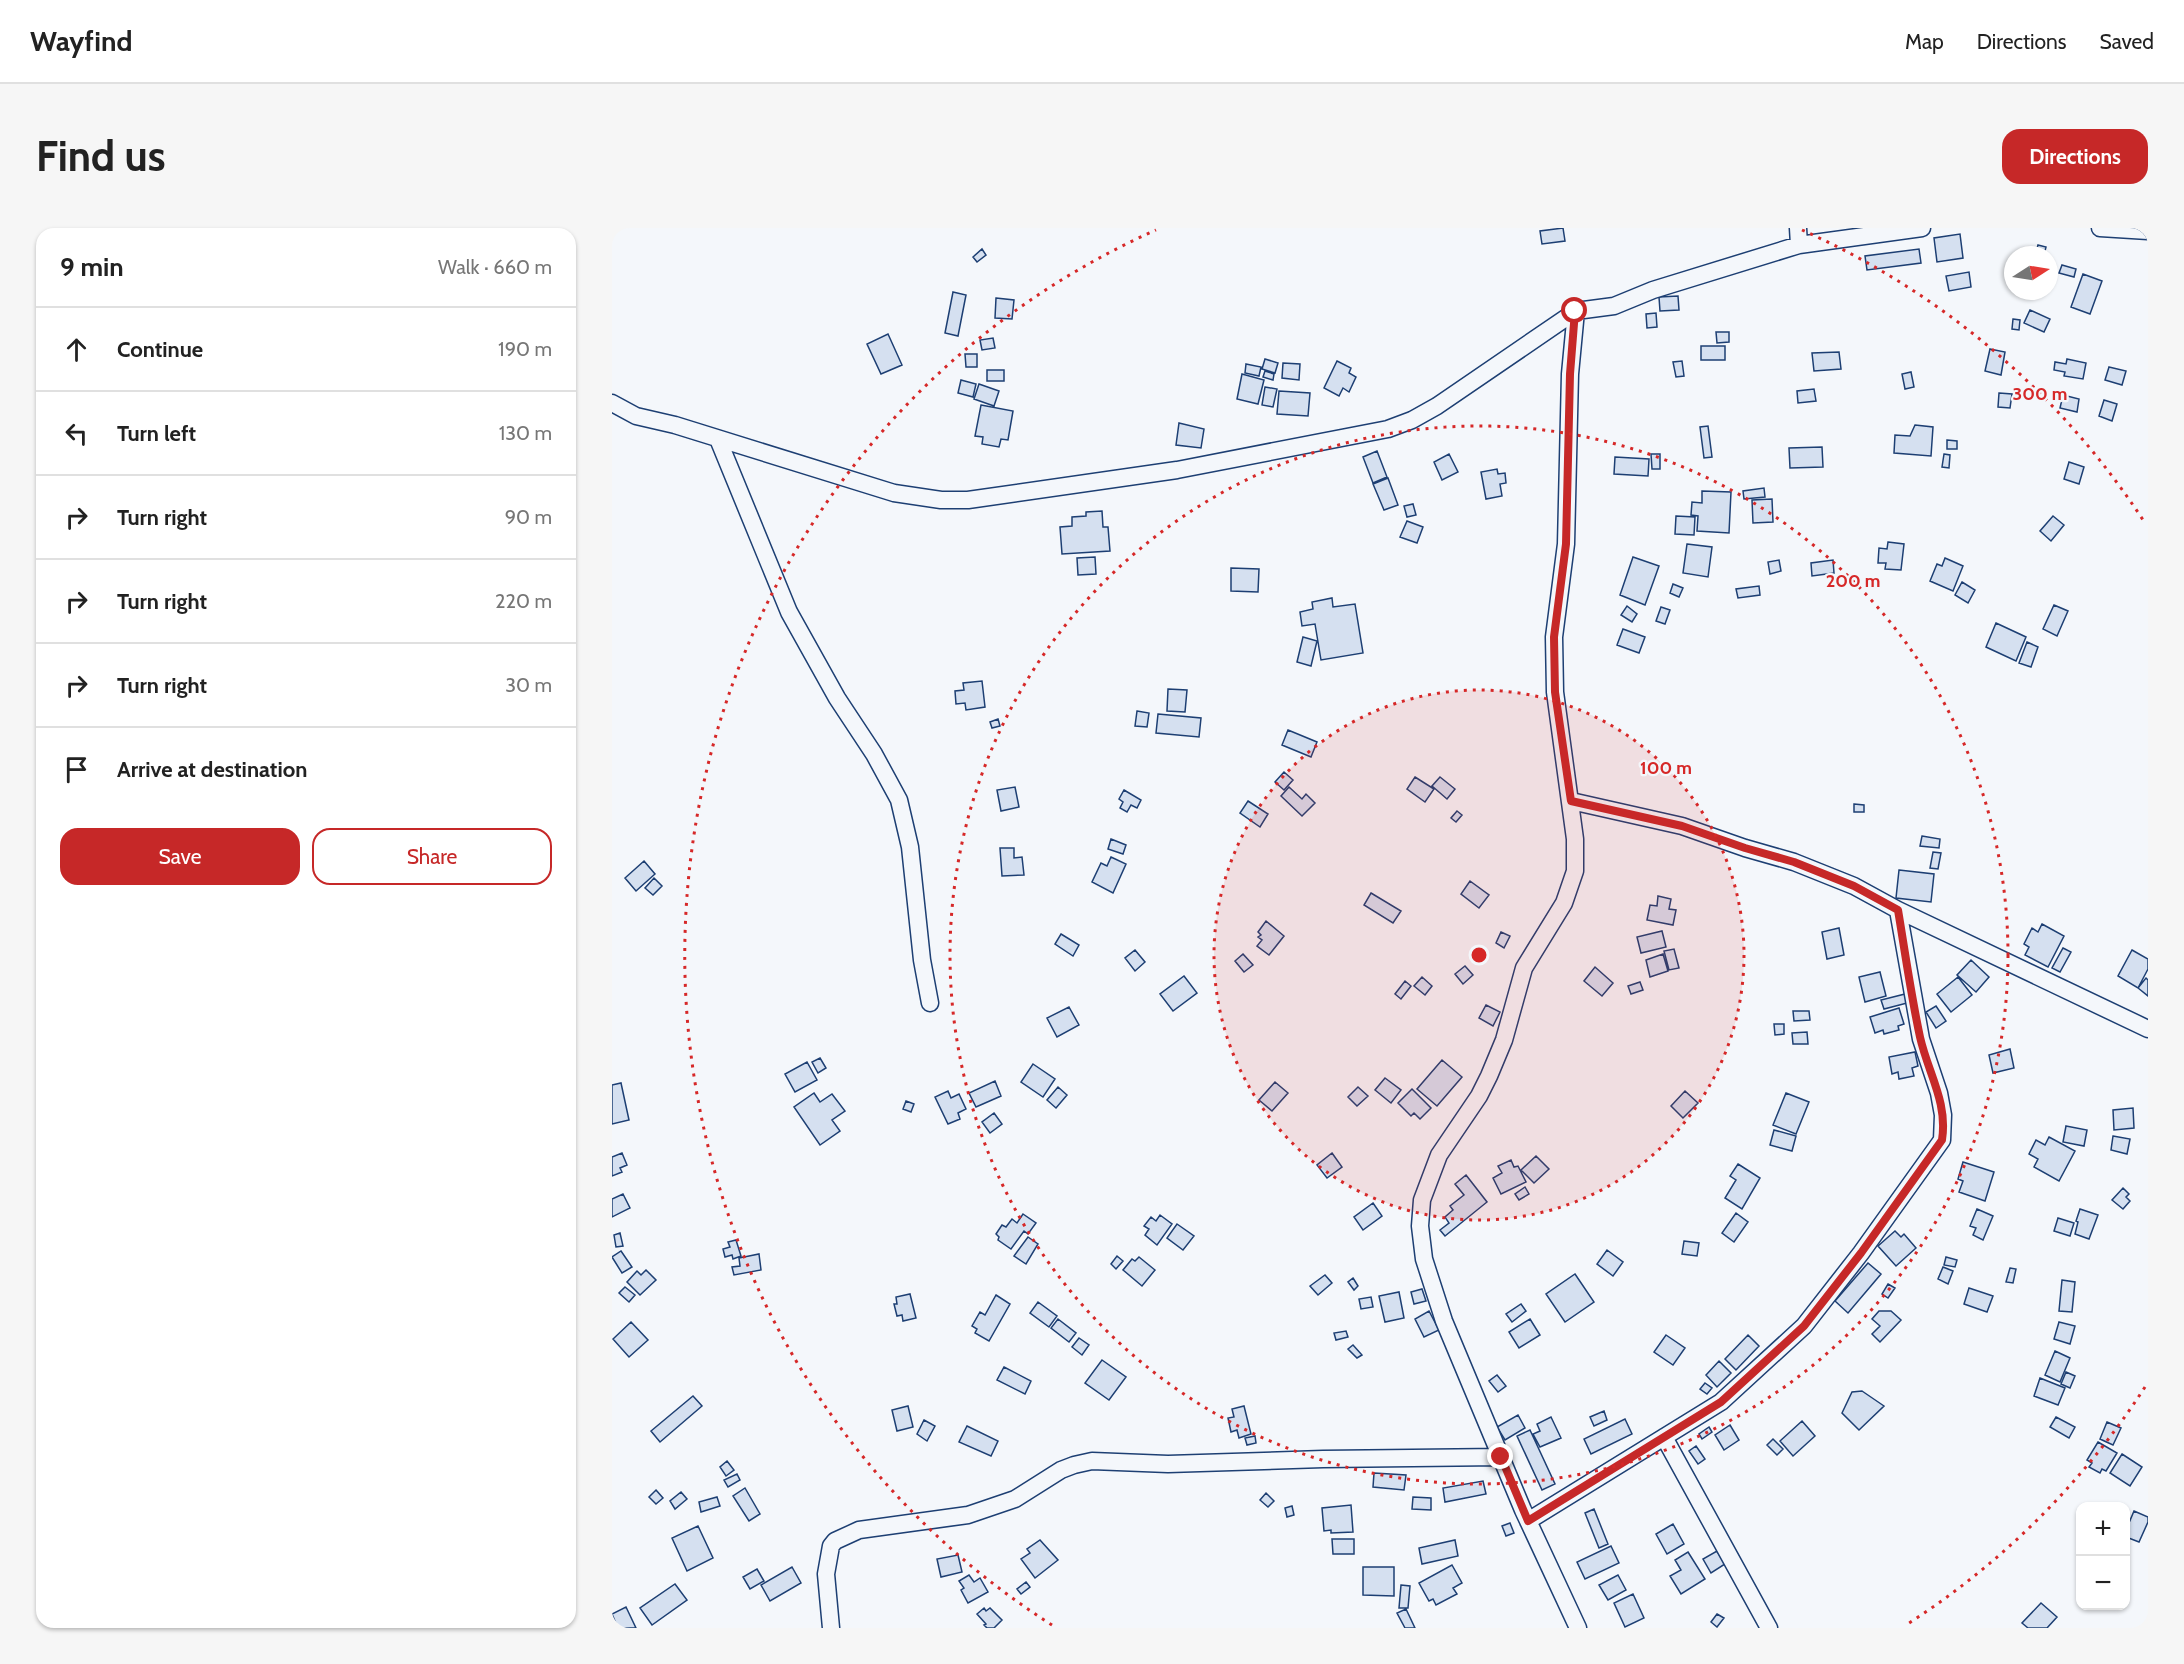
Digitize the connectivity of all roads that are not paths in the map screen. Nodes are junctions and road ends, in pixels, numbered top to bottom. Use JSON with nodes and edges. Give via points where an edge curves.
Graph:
{"nodes":[{"id":1,"x":1798,"y":228,"type":"edge"},
{"id":2,"x":1922,"y":228,"type":"edge"},
{"id":3,"x":2100,"y":228,"type":"edge"},
{"id":4,"x":2148,"y":231,"type":"edge"},
{"id":5,"x":1799,"y":245,"type":"junction"},
{"id":6,"x":1575,"y":311,"type":"junction"},
{"id":7,"x":612,"y":403,"type":"edge"},
{"id":8,"x":718,"y":439,"type":"junction"},
{"id":9,"x":1571,"y":801,"type":"junction"},
{"id":10,"x":1898,"y":910,"type":"junction"},
{"id":11,"x":930,"y":1003,"type":"dead end"},
{"id":12,"x":2148,"y":1029,"type":"edge"},
{"id":13,"x":1664,"y":1437,"type":"junction"},
{"id":14,"x":1501,"y":1457,"type":"junction"},
{"id":15,"x":1528,"y":1521,"type":"junction"},
{"id":16,"x":831,"y":1628,"type":"edge"},
{"id":17,"x":1578,"y":1628,"type":"edge"},
{"id":18,"x":1769,"y":1628,"type":"edge"}],
"edges":[{"from":1,"to":5,"type":"street"},
{"from":2,"to":5,"type":"street"},
{"from":3,"to":4,"type":"street"},
{"from":5,"to":6,"type":"street","via":[[1614,306]]},
{"from":6,"to":8,"type":"street","via":[[1412,420],[1337,440],[1178,470],[968,500],[941,500],[894,493]]},
{"from":6,"to":9,"type":"street","via":[[1566,544],[1554,637],[1555,692]]},
{"from":7,"to":8,"type":"street","via":[[636,417]]},
{"from":8,"to":11,"type":"street","via":[[789,612],[899,800],[910,848]]},
{"from":9,"to":10,"type":"street","via":[[1682,826],[1794,862],[1854,886]]},
{"from":9,"to":14,"type":"street","via":[[1575,871],[1564,903],[1524,968],[1490,1076],[1439,1155],[1422,1200],[1424,1259],[1444,1321]]},
{"from":10,"to":12,"type":"street"},
{"from":10,"to":13,"type":"street","via":[[1921,1039],[1944,1115],[1942,1140],[1804,1326],[1721,1402]]},
{"from":13,"to":15,"type":"street"},
{"from":13,"to":18,"type":"street"},
{"from":14,"to":15,"type":"street"},
{"from":14,"to":16,"type":"street","via":[[1168,1464],[1092,1461],[1074,1465],[1014,1500],[987,1509],[859,1530],[835,1541],[826,1574]]},
{"from":15,"to":17,"type":"street"}]}
